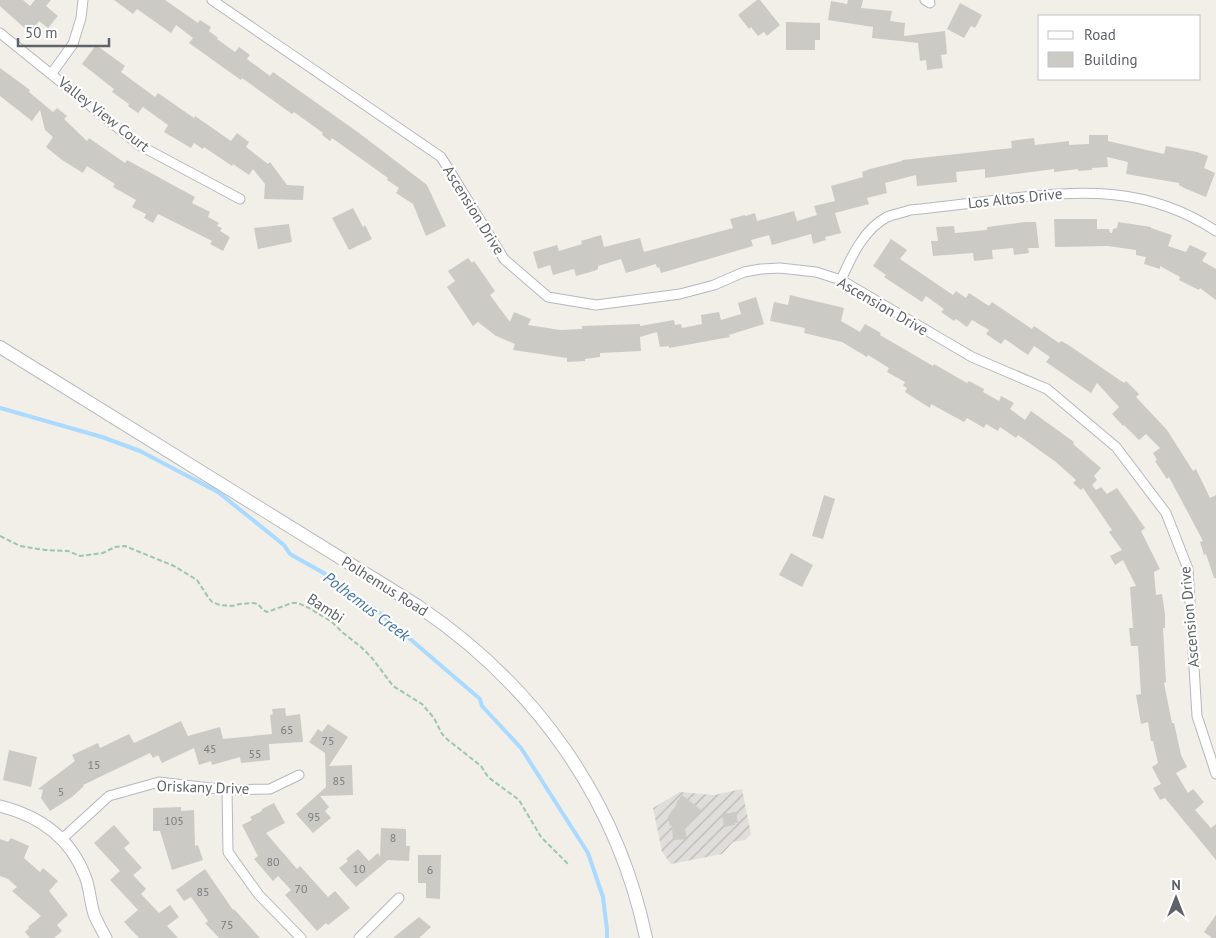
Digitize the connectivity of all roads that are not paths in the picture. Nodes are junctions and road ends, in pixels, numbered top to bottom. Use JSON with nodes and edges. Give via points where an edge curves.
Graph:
{"nodes":[{"id":1,"x":83,"y":0,"type":"edge"},
{"id":2,"x":212,"y":0,"type":"edge"},
{"id":3,"x":0,"y":33,"type":"edge"},
{"id":4,"x":52,"y":73,"type":"junction"},
{"id":5,"x":240,"y":199,"type":"dead end"},
{"id":6,"x":1216,"y":231,"type":"edge"},
{"id":7,"x":841,"y":280,"type":"junction"},
{"id":8,"x":0,"y":347,"type":"edge"},
{"id":9,"x":1216,"y":774,"type":"edge"},
{"id":10,"x":299,"y":775,"type":"dead end"},
{"id":11,"x":227,"y":790,"type":"junction"},
{"id":12,"x":0,"y":806,"type":"edge"},
{"id":13,"x":63,"y":838,"type":"junction"},
{"id":14,"x":399,"y":898,"type":"dead end"},
{"id":15,"x":106,"y":938,"type":"edge"},
{"id":16,"x":301,"y":938,"type":"edge"},
{"id":17,"x":359,"y":938,"type":"edge"},
{"id":18,"x":646,"y":938,"type":"edge"}],
"edges":[{"from":1,"to":4,"type":"street","via":[[73,44]]},
{"from":2,"to":7,"type":"street","name":"Ascension Drive","via":[[441,157],[504,259],[548,297],[596,305],[680,294],[761,269],[798,269]]},
{"from":3,"to":4,"type":"street","name":"Valley View Court"},
{"from":4,"to":5,"type":"street","name":"Valley View Court","via":[[139,145]]},
{"from":6,"to":7,"type":"street","name":"Los Altos Drive","via":[[1165,206],[1107,194],[1070,192],[910,210],[887,218],[868,232]]},
{"from":7,"to":9,"type":"street","name":"Ascension Drive","via":[[972,357],[1047,389],[1116,447],[1166,513],[1188,568],[1197,716]]},
{"from":8,"to":18,"type":"main road","name":"Polhemus Road","via":[[418,606],[503,674],[568,752],[592,791],[626,868]]},
{"from":10,"to":11,"type":"street","name":"Oriskany Drive","via":[[270,789]]},
{"from":11,"to":13,"type":"street","name":"Oriskany Drive","via":[[159,782],[109,796]]},
{"from":11,"to":16,"type":"street","via":[[228,852],[259,896]]},
{"from":12,"to":13,"type":"street","via":[[38,820]]},
{"from":13,"to":15,"type":"street","via":[[86,877],[94,915]]},
{"from":14,"to":17,"type":"street"}]}
